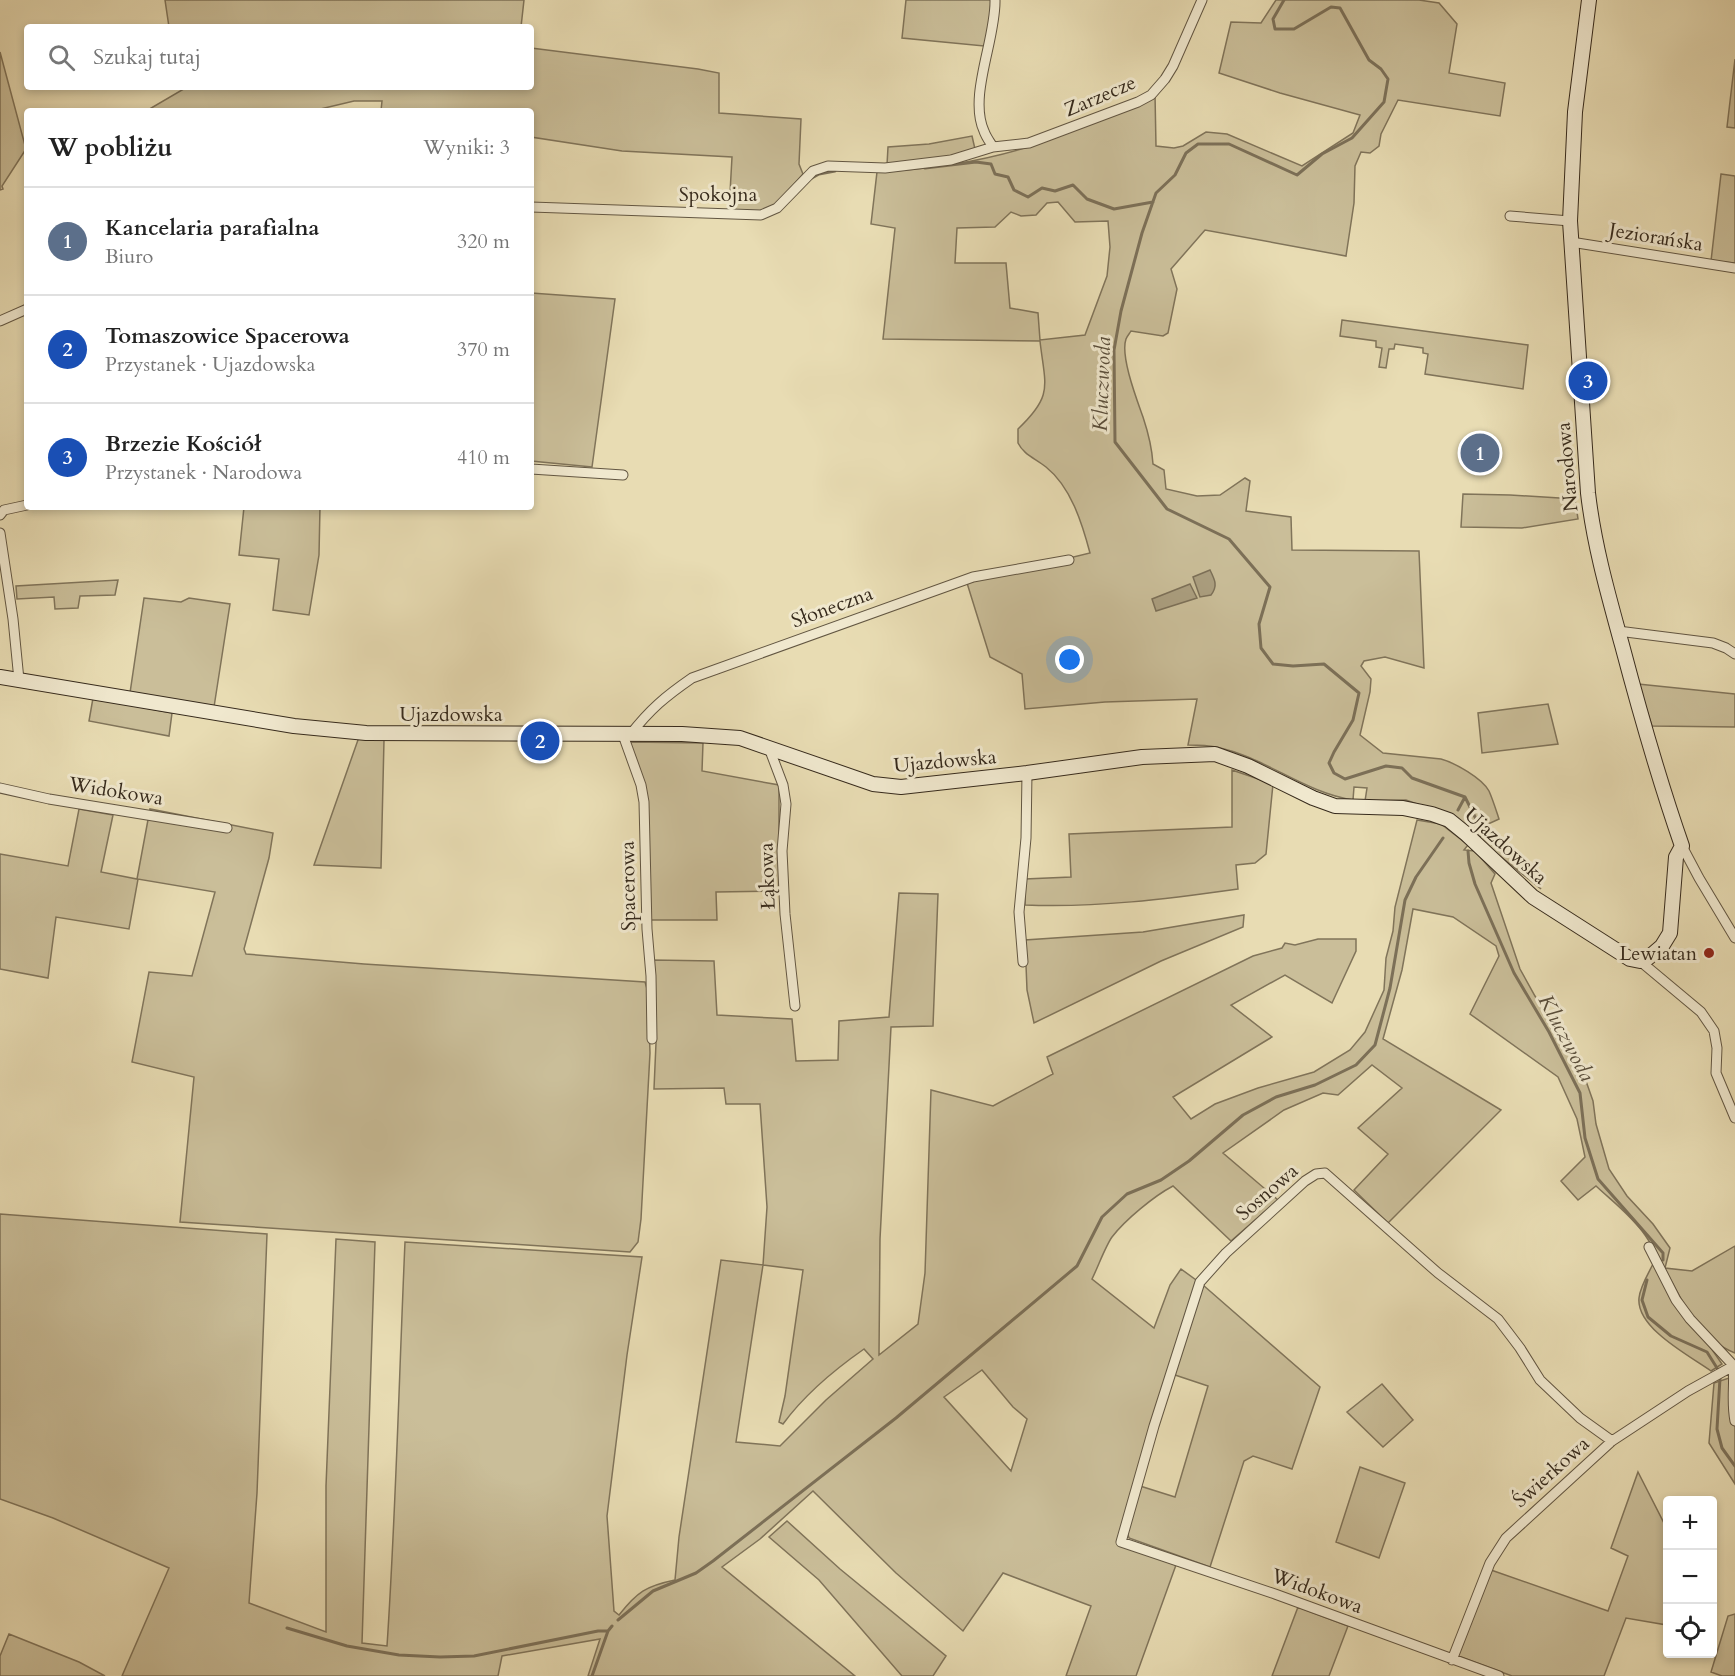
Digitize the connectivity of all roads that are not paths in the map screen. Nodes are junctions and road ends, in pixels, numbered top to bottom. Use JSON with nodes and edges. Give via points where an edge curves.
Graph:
{"nodes":[{"id":1,"x":995,"y":0,"type":"edge"},
{"id":2,"x":1202,"y":0,"type":"edge"},
{"id":3,"x":1589,"y":0,"type":"edge"},
{"id":4,"x":993,"y":147,"type":"junction"},
{"id":5,"x":534,"y":207,"type":"edge"},
{"id":6,"x":1510,"y":216,"type":"dead end"},
{"id":7,"x":1570,"y":221,"type":"junction"},
{"id":8,"x":1571,"y":242,"type":"junction"},
{"id":9,"x":1735,"y":268,"type":"edge"},
{"id":10,"x":24,"y":310,"type":"edge"},
{"id":11,"x":0,"y":321,"type":"edge"},
{"id":12,"x":534,"y":469,"type":"edge"},
{"id":13,"x":623,"y":475,"type":"dead end"},
{"id":14,"x":24,"y":506,"type":"edge"},
{"id":15,"x":0,"y":515,"type":"edge"},
{"id":16,"x":0,"y":533,"type":"edge"},
{"id":17,"x":1070,"y":560,"type":"dead end"},
{"id":18,"x":1618,"y":631,"type":"junction"},
{"id":19,"x":1735,"y":654,"type":"edge"},
{"id":20,"x":0,"y":678,"type":"edge"},
{"id":21,"x":18,"y":680,"type":"junction"},
{"id":22,"x":627,"y":735,"type":"junction"},
{"id":23,"x":769,"y":748,"type":"junction"},
{"id":24,"x":1028,"y":773,"type":"junction"},
{"id":25,"x":0,"y":788,"type":"edge"},
{"id":26,"x":227,"y":828,"type":"dead end"},
{"id":27,"x":1682,"y":846,"type":"junction"},
{"id":28,"x":1735,"y":938,"type":"edge"},
{"id":29,"x":1640,"y":961,"type":"junction"},
{"id":30,"x":1023,"y":962,"type":"dead end"},
{"id":31,"x":795,"y":1006,"type":"dead end"},
{"id":32,"x":652,"y":1039,"type":"dead end"},
{"id":33,"x":1735,"y":1119,"type":"edge"},
{"id":34,"x":1649,"y":1247,"type":"dead end"},
{"id":35,"x":1734,"y":1365,"type":"edge"},
{"id":36,"x":1735,"y":1420,"type":"edge"},
{"id":37,"x":1612,"y":1441,"type":"junction"},
{"id":38,"x":1121,"y":1542,"type":"joint"},
{"id":39,"x":1452,"y":1660,"type":"junction"},
{"id":40,"x":1499,"y":1676,"type":"edge"}],
"edges":[{"from":1,"to":4,"type":"street","via":[[980,90],[983,130]]},
{"from":2,"to":4,"type":"street","name":"Zarzecze","via":[[1173,66],[1151,95],[1029,143]]},
{"from":3,"to":7,"type":"street","name":"Narodowa","via":[[1575,112]]},
{"from":4,"to":5,"type":"street","name":"Spokojna","via":[[924,165],[828,166],[813,171],[777,208],[761,215]]},
{"from":6,"to":7,"type":"street"},
{"from":7,"to":8,"type":"street","name":"Narodowa"},
{"from":8,"to":9,"type":"street","name":"Jeziorańska"},
{"from":8,"to":18,"type":"street","name":"Narodowa","via":[[1588,493],[1594,536]]},
{"from":10,"to":11,"type":"street"},
{"from":12,"to":13,"type":"street"},
{"from":14,"to":15,"type":"street","via":[[4,510]]},
{"from":16,"to":21,"type":"street"},
{"from":17,"to":22,"type":"street","name":"Słoneczna","via":[[973,577],[692,678],[663,697]]},
{"from":18,"to":19,"type":"street","via":[[1713,643]]},
{"from":18,"to":27,"type":"street","name":"Narodowa"},
{"from":20,"to":21,"type":"street","name":"Ujazdowska"},
{"from":21,"to":22,"type":"street","name":"Ujazdowska","via":[[286,725],[356,732]]},
{"from":22,"to":23,"type":"street","name":"Ujazdowska","via":[[712,735],[740,738]]},
{"from":22,"to":32,"type":"street","name":"Spacerowa","via":[[644,802]]},
{"from":23,"to":24,"type":"street","name":"Ujazdowska","via":[[873,784],[901,787]]},
{"from":23,"to":31,"type":"street","name":"Łąkowa","via":[[786,804],[782,851]]},
{"from":24,"to":29,"type":"street","name":"Ujazdowska","via":[[1142,757],[1215,754],[1335,806],[1403,808],[1432,814],[1455,824],[1533,897],[1630,959]]},
{"from":24,"to":30,"type":"street","via":[[1019,912]]},
{"from":25,"to":26,"type":"street","name":"Widokowa"},
{"from":27,"to":28,"type":"street"},
{"from":27,"to":29,"type":"street","via":[[1676,857],[1670,933],[1656,953]]},
{"from":29,"to":33,"type":"street","via":[[1701,1012],[1714,1031],[1716,1073]]},
{"from":34,"to":35,"type":"street","via":[[1676,1300]]},
{"from":35,"to":36,"type":"street"},
{"from":35,"to":37,"type":"street","name":"Świerkowa"},
{"from":37,"to":38,"type":"street","name":"Sosnowa","via":[[1580,1418],[1540,1380],[1498,1319],[1438,1273],[1338,1182],[1326,1173],[1316,1173],[1234,1245],[1200,1282]]},
{"from":37,"to":39,"type":"street","name":"Świerkowa","via":[[1506,1538],[1490,1563]]},
{"from":38,"to":39,"type":"street","name":"Widokowa"},
{"from":39,"to":40,"type":"street","name":"Widokowa"}]}
